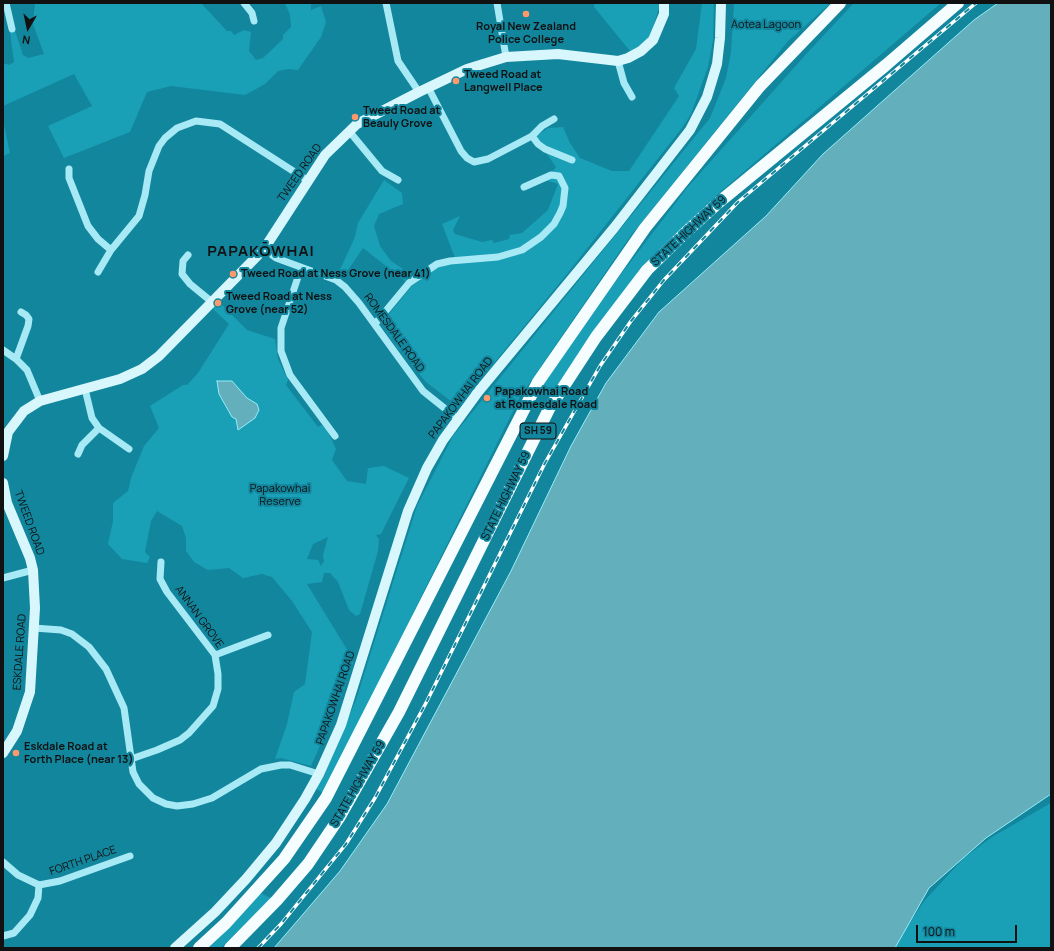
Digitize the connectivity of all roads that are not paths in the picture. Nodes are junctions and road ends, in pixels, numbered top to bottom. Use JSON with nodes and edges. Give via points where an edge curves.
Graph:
{"nodes":[{"id":1,"x":6,"y":3,"type":"edge"},
{"id":2,"x":244,"y":3,"type":"edge"},
{"id":3,"x":386,"y":3,"type":"edge"},
{"id":4,"x":496,"y":3,"type":"edge"},
{"id":5,"x":664,"y":3,"type":"edge"},
{"id":6,"x":721,"y":3,"type":"edge"},
{"id":7,"x":840,"y":3,"type":"edge"},
{"id":8,"x":958,"y":3,"type":"edge"},
{"id":9,"x":254,"y":22,"type":"dead end"},
{"id":10,"x":12,"y":29,"type":"dead end"},
{"id":11,"x":506,"y":57,"type":"junction"},
{"id":12,"x":618,"y":61,"type":"junction"},
{"id":13,"x":428,"y":87,"type":"junction"},
{"id":14,"x":418,"y":92,"type":"junction"},
{"id":15,"x":632,"y":97,"type":"dead end"},
{"id":16,"x":554,"y":119,"type":"dead end"},
{"id":17,"x":349,"y":131,"type":"junction"},
{"id":18,"x":532,"y":136,"type":"junction"},
{"id":19,"x":572,"y":160,"type":"dead end"},
{"id":20,"x":69,"y":169,"type":"dead end"},
{"id":21,"x":307,"y":180,"type":"junction"},
{"id":22,"x":398,"y":180,"type":"dead end"},
{"id":23,"x":524,"y":187,"type":"dead end"},
{"id":24,"x":264,"y":249,"type":"junction"},
{"id":25,"x":111,"y":250,"type":"junction"},
{"id":26,"x":188,"y":255,"type":"dead end"},
{"id":27,"x":301,"y":268,"type":"junction"},
{"id":28,"x":98,"y":272,"type":"dead end"},
{"id":29,"x":212,"y":302,"type":"junction"},
{"id":30,"x":21,"y":312,"type":"dead end"},
{"id":31,"x":375,"y":324,"type":"junction"},
{"id":32,"x":3,"y":350,"type":"edge"},
{"id":33,"x":16,"y":359,"type":"junction"},
{"id":34,"x":85,"y":389,"type":"junction"},
{"id":35,"x":40,"y":401,"type":"junction"},
{"id":36,"x":458,"y":419,"type":"junction"},
{"id":37,"x":98,"y":428,"type":"junction"},
{"id":38,"x":335,"y":436,"type":"dead end"},
{"id":39,"x":129,"y":449,"type":"dead end"},
{"id":40,"x":78,"y":454,"type":"dead end"},
{"id":41,"x":3,"y":456,"type":"edge"},
{"id":42,"x":3,"y":483,"type":"edge"},
{"id":43,"x":161,"y":562,"type":"dead end"},
{"id":44,"x":33,"y":570,"type":"junction"},
{"id":45,"x":3,"y":578,"type":"edge"},
{"id":46,"x":34,"y":628,"type":"junction"},
{"id":47,"x":268,"y":635,"type":"dead end"},
{"id":48,"x":215,"y":655,"type":"junction"},
{"id":49,"x":3,"y":753,"type":"edge"},
{"id":50,"x":131,"y":759,"type":"junction"},
{"id":51,"x":319,"y":774,"type":"junction"},
{"id":52,"x":130,"y":856,"type":"dead end"},
{"id":53,"x":3,"y":862,"type":"edge"},
{"id":54,"x":39,"y":885,"type":"junction"},
{"id":55,"x":3,"y":936,"type":"edge"},
{"id":56,"x":175,"y":948,"type":"edge"},
{"id":57,"x":198,"y":948,"type":"edge"},
{"id":58,"x":230,"y":948,"type":"edge"}],
"edges":[{"from":1,"to":10,"type":"street"},
{"from":2,"to":9,"type":"street","via":[[252,12]]},
{"from":3,"to":14,"type":"street","via":[[398,61]]},
{"from":4,"to":11,"type":"street"},
{"from":5,"to":12,"type":"street","via":[[664,14],[653,40],[641,51]]},
{"from":6,"to":36,"type":"street","name":"PAPAKOWHAI ROAD","via":[[717,64],[707,97],[690,130],[614,228]]},
{"from":7,"to":57,"type":"main road","name":"STATE HIGHWAY 59","number":"SH 59","via":[[760,86],[645,228],[542,376],[326,798],[284,859],[226,923]]},
{"from":8,"to":58,"type":"main road","name":"STATE HIGHWAY 59","number":"SH 59","via":[[684,234],[647,270],[600,331],[549,409],[399,712],[339,818],[308,864]]},
{"from":11,"to":12,"type":"street","name":"TWEED ROAD","via":[[558,54]]},
{"from":11,"to":13,"type":"street","name":"TWEED ROAD","via":[[467,69]]},
{"from":12,"to":15,"type":"street","via":[[624,84]]},
{"from":13,"to":14,"type":"street","name":"TWEED ROAD"},
{"from":13,"to":18,"type":"street","via":[[461,151],[474,162],[488,159]]},
{"from":14,"to":17,"type":"street","name":"TWEED ROAD","via":[[357,124]]},
{"from":16,"to":18,"type":"street"},
{"from":17,"to":21,"type":"street","name":"TWEED ROAD","via":[[325,155]]},
{"from":17,"to":22,"type":"street","via":[[382,172]]},
{"from":18,"to":19,"type":"street","via":[[545,149]]},
{"from":20,"to":25,"type":"street","via":[[69,178],[88,226]]},
{"from":21,"to":24,"type":"street","name":"TWEED ROAD"},
{"from":21,"to":25,"type":"street","via":[[220,124],[196,121],[177,128],[159,146],[149,171],[139,216]]},
{"from":23,"to":31,"type":"street","via":[[551,175],[559,176],[565,188],[560,213],[554,224],[541,237],[522,250],[498,257],[438,264],[409,283]]},
{"from":24,"to":27,"type":"street","name":"ROMESDALE ROAD","via":[[276,258]]},
{"from":24,"to":29,"type":"street","name":"TWEED ROAD"},
{"from":25,"to":28,"type":"street"},
{"from":26,"to":29,"type":"street","via":[[183,261],[182,274]]},
{"from":27,"to":31,"type":"street","name":"ROMESDALE ROAD","via":[[336,280],[345,287]]},
{"from":27,"to":38,"type":"street","via":[[281,328],[281,351],[290,375]]},
{"from":29,"to":34,"type":"street","name":"TWEED ROAD","via":[[159,356],[142,369],[120,379]]},
{"from":30,"to":33,"type":"street","via":[[29,320]]},
{"from":31,"to":36,"type":"street","name":"ROMESDALE ROAD","via":[[423,391]]},
{"from":32,"to":33,"type":"street"},
{"from":33,"to":35,"type":"street","via":[[27,370]]},
{"from":34,"to":35,"type":"street","name":"TWEED ROAD"},
{"from":34,"to":37,"type":"street","via":[[92,418]]},
{"from":35,"to":41,"type":"street","name":"TWEED ROAD","via":[[24,411],[8,432]]},
{"from":36,"to":51,"type":"street","name":"PAPAKOWHAI ROAD","via":[[434,454],[410,505],[341,724]]},
{"from":37,"to":39,"type":"street"},
{"from":37,"to":40,"type":"street","via":[[82,445]]},
{"from":42,"to":44,"type":"street","name":"TWEED ROAD","via":[[7,503],[27,548]]},
{"from":43,"to":48,"type":"street","name":"ANNAN GROVE","via":[[160,579]]},
{"from":44,"to":45,"type":"street"},
{"from":44,"to":46,"type":"street","name":"ESKDALE ROAD"},
{"from":46,"to":49,"type":"street","name":"ESKDALE ROAD","via":[[29,697],[18,731]]},
{"from":46,"to":50,"type":"street","via":[[67,632],[89,647],[108,672],[122,700]]},
{"from":47,"to":48,"type":"street"},
{"from":48,"to":50,"type":"street","name":"ANNAN GROVE","via":[[218,689],[211,707],[180,740]]},
{"from":50,"to":51,"type":"street","via":[[136,778],[148,793],[166,804],[177,806],[212,798],[253,773],[273,766],[290,765]]},
{"from":51,"to":56,"type":"street","name":"PAPAKOWHAI ROAD","via":[[298,810],[263,859],[229,898]]},
{"from":52,"to":54,"type":"street","name":"FORTH PLACE","via":[[60,882]]},
{"from":53,"to":54,"type":"street","name":"FORTH PLACE","via":[[18,875]]},
{"from":54,"to":55,"type":"street","via":[[38,898],[30,915],[14,933]]}]}
